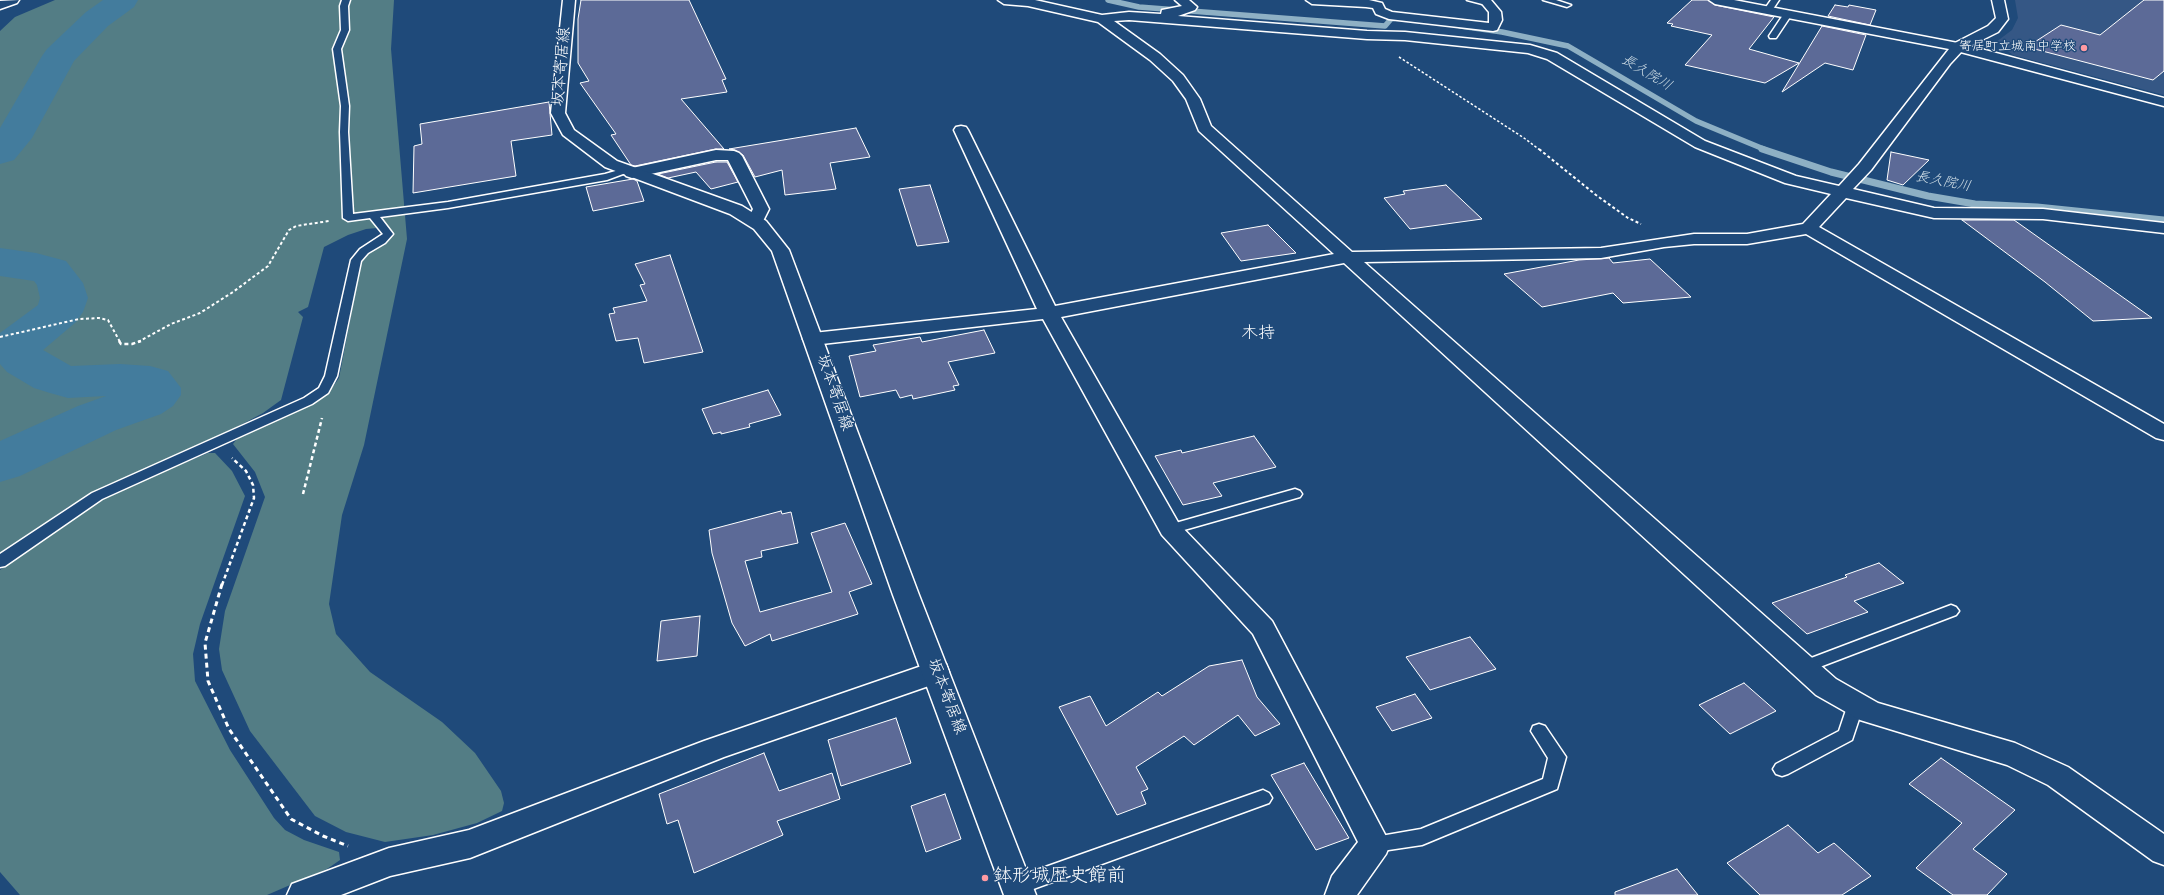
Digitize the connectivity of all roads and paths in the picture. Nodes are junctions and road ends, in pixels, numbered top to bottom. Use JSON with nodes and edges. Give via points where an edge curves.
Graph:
{"nodes":[{"id":1,"x":13,"y":0,"type":"edge"},
{"id":2,"x":346,"y":0,"type":"edge"},
{"id":3,"x":569,"y":0,"type":"edge"},
{"id":4,"x":1004,"y":0,"type":"edge"},
{"id":5,"x":1181,"y":0,"type":"edge"},
{"id":6,"x":1312,"y":0,"type":"edge"},
{"id":7,"x":1471,"y":0,"type":"edge"},
{"id":8,"x":1547,"y":0,"type":"edge"},
{"id":9,"x":1715,"y":0,"type":"edge"},
{"id":10,"x":1998,"y":0,"type":"edge"},
{"id":11,"x":1486,"y":1,"type":"edge"},
{"id":12,"x":0,"y":5,"type":"edge"},
{"id":13,"x":1568,"y":5,"type":"dead end"},
{"id":14,"x":1772,"y":5,"type":"edge"},
{"id":15,"x":1788,"y":14,"type":"junction"},
{"id":16,"x":1108,"y":18,"type":"junction"},
{"id":17,"x":1367,"y":35,"type":"junction"},
{"id":18,"x":1773,"y":36,"type":"dead end"},
{"id":19,"x":1958,"y":47,"type":"junction"},
{"id":20,"x":2164,"y":102,"type":"edge"},
{"id":21,"x":961,"y":130,"type":"dead end"},
{"id":22,"x":629,"y":172,"type":"junction"},
{"id":23,"x":1840,"y":193,"type":"junction"},
{"id":24,"x":372,"y":215,"type":"junction"},
{"id":25,"x":348,"y":218,"type":"junction"},
{"id":26,"x":755,"y":221,"type":"junction"},
{"id":27,"x":1809,"y":228,"type":"junction"},
{"id":28,"x":2164,"y":228,"type":"edge"},
{"id":29,"x":1664,"y":242,"type":"junction"},
{"id":30,"x":1349,"y":256,"type":"junction"},
{"id":31,"x":1049,"y":313,"type":"junction"},
{"id":32,"x":0,"y":337,"type":"edge"},
{"id":33,"x":813,"y":339,"type":"junction"},
{"id":34,"x":324,"y":390,"type":"junction"},
{"id":35,"x":2164,"y":433,"type":"edge"},
{"id":36,"x":215,"y":442,"type":"junction"},
{"id":37,"x":303,"y":494,"type":"dead end"},
{"id":38,"x":1295,"y":494,"type":"dead end"},
{"id":39,"x":1170,"y":528,"type":"junction"},
{"id":40,"x":0,"y":562,"type":"edge"},
{"id":41,"x":1951,"y":610,"type":"dead end"},
{"id":42,"x":1804,"y":667,"type":"junction"},
{"id":43,"x":936,"y":672,"type":"junction"},
{"id":44,"x":1856,"y":704,"type":"junction"},
{"id":45,"x":1539,"y":731,"type":"dead end"},
{"id":46,"x":1782,"y":769,"type":"dead end"},
{"id":47,"x":1263,"y":798,"type":"dead end"},
{"id":48,"x":1375,"y":844,"type":"junction"},
{"id":49,"x":2164,"y":851,"type":"edge"},
{"id":50,"x":389,"y":862,"type":"junction"},
{"id":51,"x":1018,"y":891,"type":"edge"},
{"id":52,"x":303,"y":895,"type":"edge"},
{"id":53,"x":1341,"y":895,"type":"edge"}],
"edges":[{"from":1,"to":12,"type":"street"},
{"from":2,"to":25,"type":"lane","via":[[345,30],[337,49],[345,106]]},
{"from":3,"to":22,"type":"street","name":"坂本寄居線","via":[[558,113],[568,132],[587,148]]},
{"from":4,"to":16,"type":"street","via":[[1028,2]]},
{"from":5,"to":16,"type":"street","via":[[1191,7],[1174,13],[1130,11]]},
{"from":6,"to":11,"type":"street","via":[[1366,3],[1378,6],[1380,12],[1389,15],[1493,27],[1496,20],[1495,12]]},
{"from":7,"to":11,"type":"lane"},
{"from":8,"to":13,"type":"lane"},
{"from":9,"to":14,"type":"street"},
{"from":10,"to":19,"type":"street","via":[[2002,19],[1993,29]]},
{"from":14,"to":15,"type":"street"},
{"from":15,"to":18,"type":"lane"},
{"from":15,"to":19,"type":"street"},
{"from":16,"to":17,"type":"street","via":[[1172,19]]},
{"from":16,"to":30,"type":"street","via":[[1178,78],[1193,99],[1204,128]]},
{"from":17,"to":23,"type":"street","via":[[1405,36],[1543,52],[1700,144],[1791,180]]},
{"from":17,"to":29,"type":"path","via":[[1524,138],[1596,195],[1628,218],[1652,230]]},
{"from":19,"to":20,"type":"street"},
{"from":19,"to":23,"type":"street","via":[[1865,167]]},
{"from":21,"to":31,"type":"street"},
{"from":22,"to":24,"type":"lane","via":[[448,205]]},
{"from":22,"to":26,"type":"street","name":"坂本寄居線","via":[[736,210]]},
{"from":22,"to":26,"type":"street","via":[[716,155],[734,156],[762,209]]},
{"from":23,"to":27,"type":"street"},
{"from":23,"to":28,"type":"street","via":[[1934,213],[2043,214]]},
{"from":24,"to":25,"type":"lane"},
{"from":24,"to":34,"type":"lane","via":[[388,234],[356,260],[331,376]]},
{"from":25,"to":32,"type":"path","via":[[296,226],[289,230],[268,266],[200,313],[171,324],[140,341],[121,344],[108,320],[99,318],[79,319]]},
{"from":26,"to":33,"type":"street","name":"坂本寄居線","via":[[780,250]]},
{"from":27,"to":29,"type":"street","via":[[1747,239]]},
{"from":27,"to":35,"type":"street"},
{"from":29,"to":30,"type":"street","via":[[1601,253]]},
{"from":30,"to":31,"type":"street"},
{"from":30,"to":42,"type":"street"},
{"from":31,"to":33,"type":"street"},
{"from":31,"to":39,"type":"street"},
{"from":33,"to":43,"type":"street","name":"坂本寄居線"},
{"from":34,"to":36,"type":"lane","via":[[308,401]]},
{"from":34,"to":37,"type":"path","via":[[328,395]]},
{"from":36,"to":40,"type":"lane","via":[[97,496]]},
{"from":36,"to":50,"type":"path","via":[[246,471],[253,485],[254,498],[226,572],[205,643],[208,681],[229,729],[291,819],[323,836]]},
{"from":38,"to":39,"type":"lane"},
{"from":39,"to":48,"type":"street","via":[[1263,628]]},
{"from":41,"to":42,"type":"lane"},
{"from":42,"to":44,"type":"street","via":[[1826,687]]},
{"from":43,"to":50,"type":"street","via":[[714,749],[470,844]]},
{"from":43,"to":51,"type":"street","name":"坂本寄居線"},
{"from":44,"to":46,"type":"lane","via":[[1846,735]]},
{"from":44,"to":49,"type":"street","via":[[1870,712],[2015,755],[2058,776]]},
{"from":45,"to":48,"type":"lane","via":[[1557,757],[1551,784],[1422,837]]},
{"from":47,"to":51,"type":"lane"},
{"from":48,"to":53,"type":"street","via":[[1343,886]]},
{"from":50,"to":52,"type":"street"}]}
